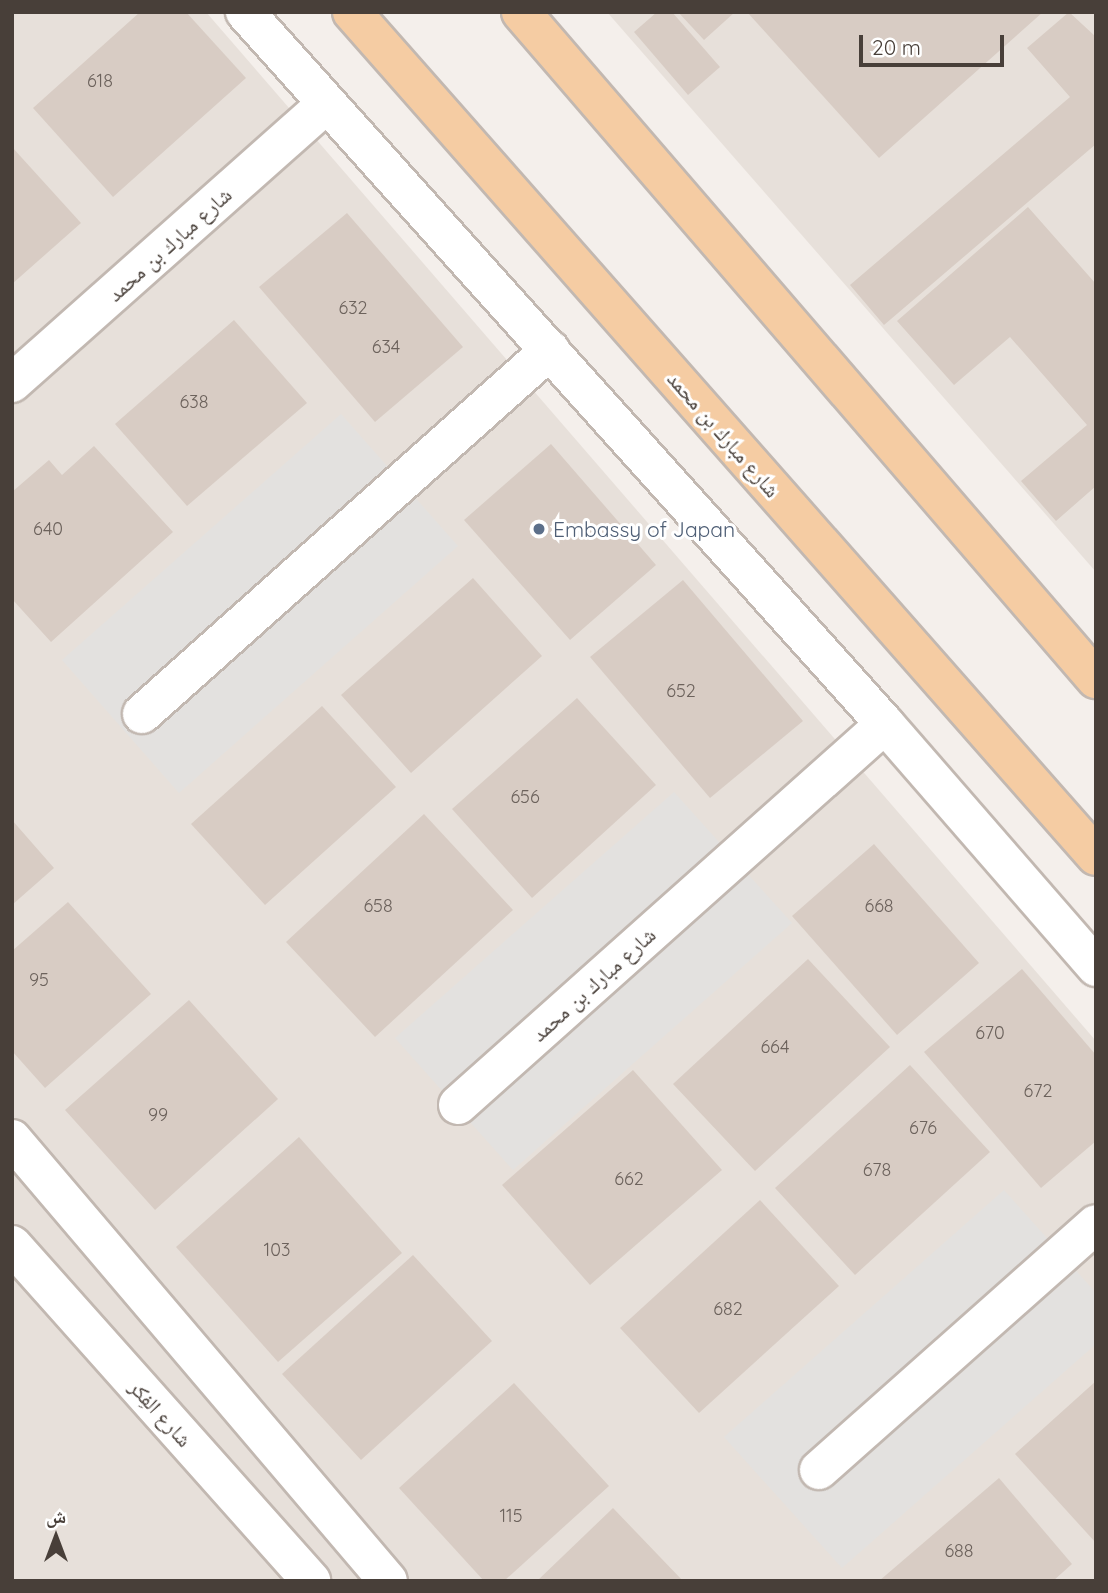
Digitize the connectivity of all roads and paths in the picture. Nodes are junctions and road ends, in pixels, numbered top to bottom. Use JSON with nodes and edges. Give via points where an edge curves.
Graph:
{"nodes":[{"id":1,"x":245,"y":12,"type":"edge"},
{"id":2,"x":352,"y":12,"type":"edge"},
{"id":3,"x":521,"y":12,"type":"edge"},
{"id":4,"x":326,"y":104,"type":"junction"},
{"id":5,"x":550,"y":350,"type":"junction"},
{"id":6,"x":12,"y":383,"type":"edge"},
{"id":7,"x":1096,"y":679,"type":"edge"},
{"id":8,"x":142,"y":714,"type":"dead end"},
{"id":9,"x":885,"y":724,"type":"junction"},
{"id":10,"x":1096,"y":856,"type":"edge"},
{"id":11,"x":1096,"y":967,"type":"edge"},
{"id":12,"x":458,"y":1105,"type":"dead end"},
{"id":13,"x":12,"y":1139,"type":"edge"},
{"id":14,"x":1096,"y":1224,"type":"edge"},
{"id":15,"x":12,"y":1245,"type":"edge"},
{"id":16,"x":820,"y":1469,"type":"dead end"},
{"id":17,"x":311,"y":1581,"type":"edge"},
{"id":18,"x":388,"y":1581,"type":"edge"}],
"edges":[{"from":1,"to":4,"type":"street"},
{"from":2,"to":10,"type":"main road","name":"شارع مبارك بن محمد"},
{"from":3,"to":7,"type":"main road"},
{"from":4,"to":5,"type":"street"},
{"from":4,"to":6,"type":"street","name":"شارع مبارك بن محمد"},
{"from":5,"to":8,"type":"street"},
{"from":5,"to":9,"type":"street"},
{"from":9,"to":11,"type":"street"},
{"from":9,"to":12,"type":"street","name":"شارع مبارك بن محمد"},
{"from":13,"to":18,"type":"street"},
{"from":14,"to":16,"type":"street"},
{"from":15,"to":17,"type":"street","name":"شارع الفِكر"}]}
